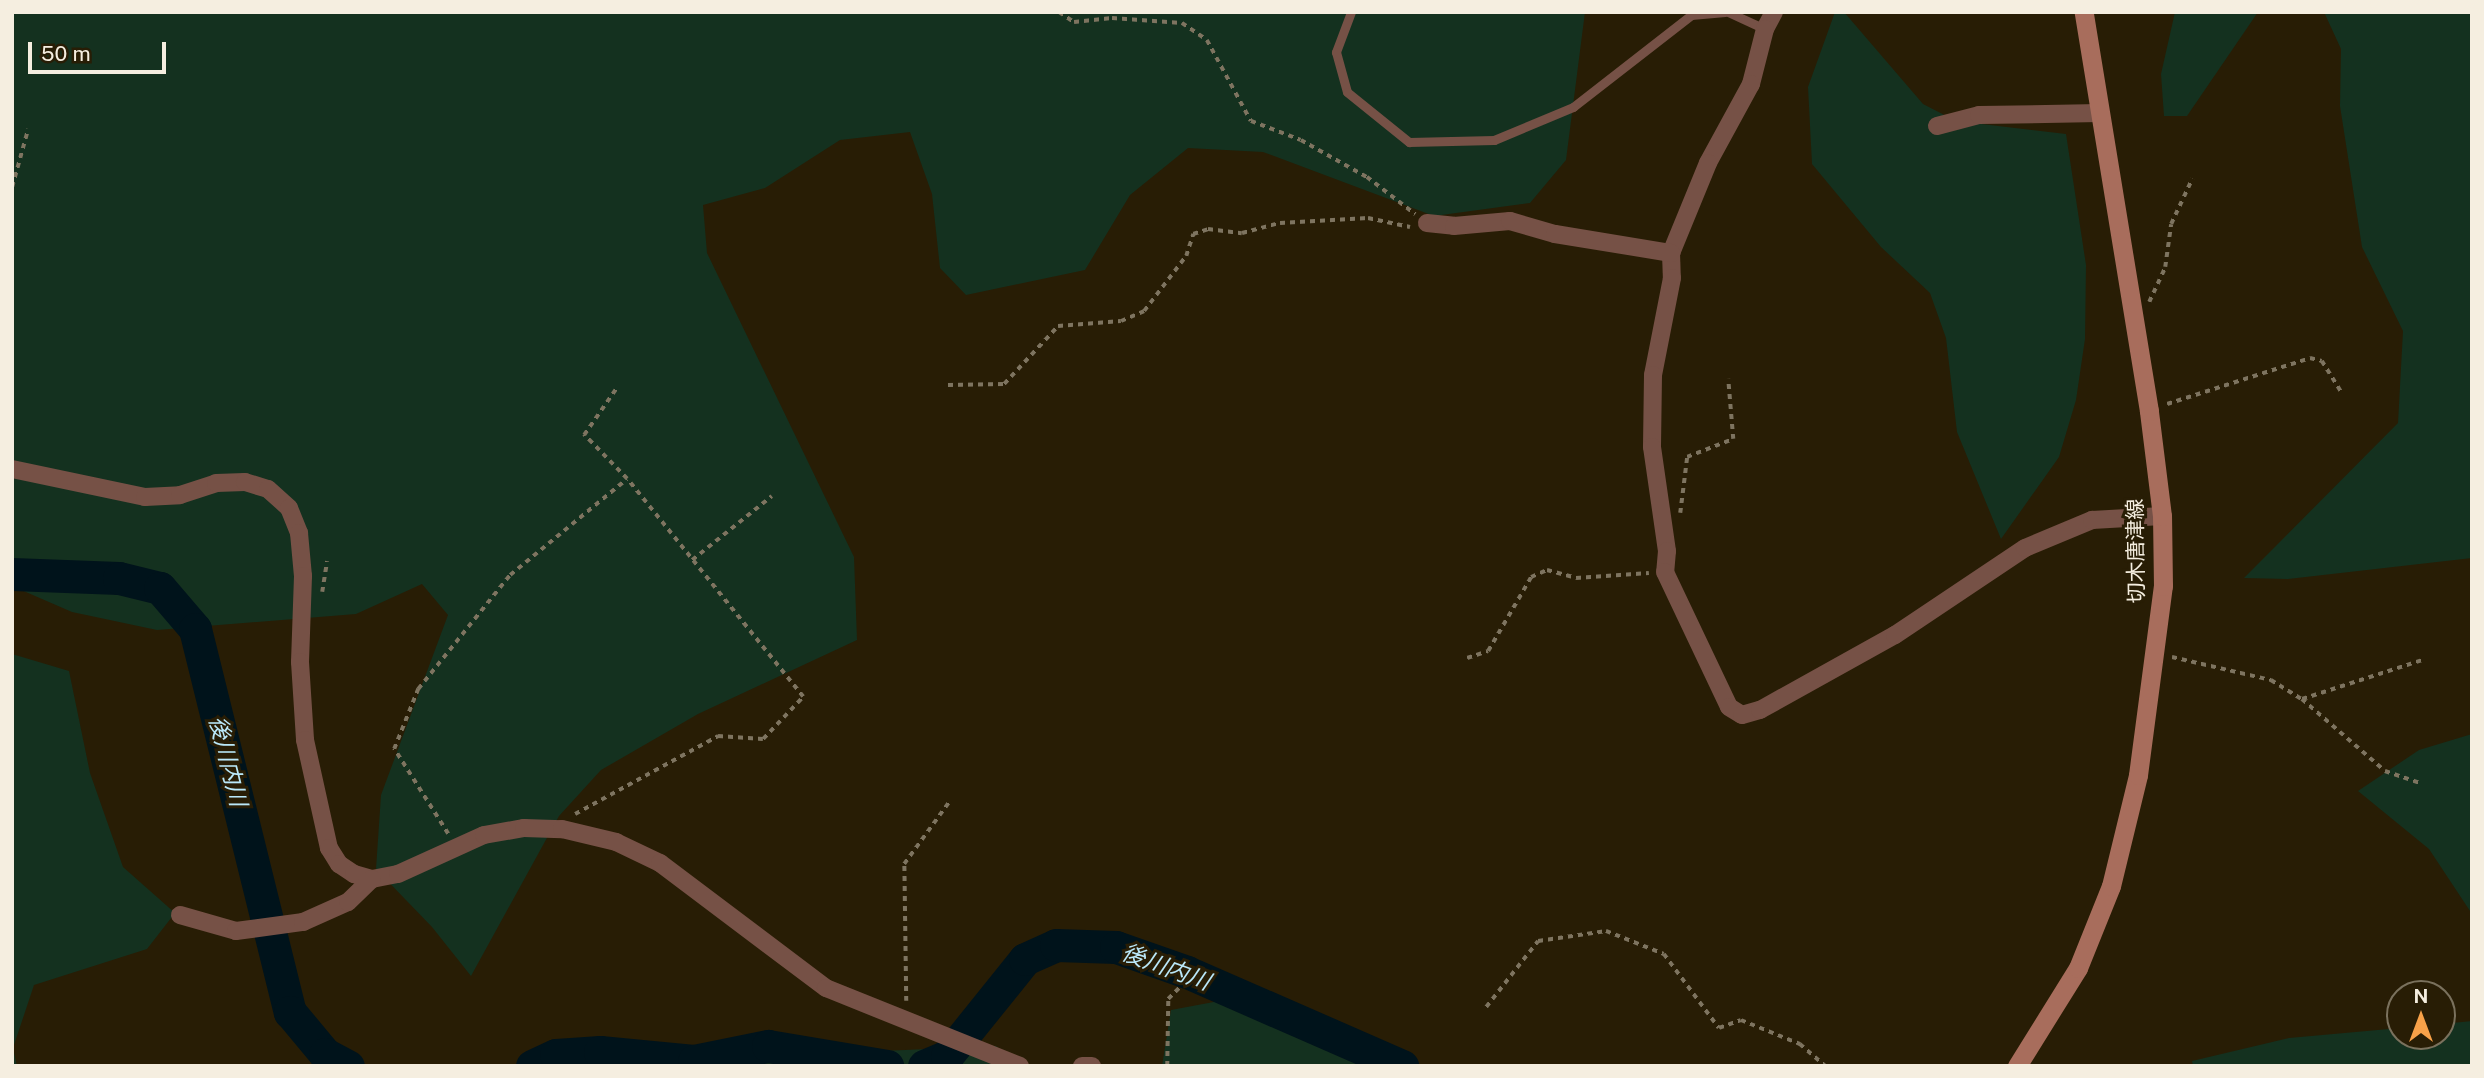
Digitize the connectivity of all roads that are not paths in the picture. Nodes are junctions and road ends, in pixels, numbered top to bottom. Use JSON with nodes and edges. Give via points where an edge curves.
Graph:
{"nodes":[{"id":1,"x":1351,"y":12,"type":"edge"},
{"id":2,"x":1726,"y":12,"type":"edge"},
{"id":3,"x":1774,"y":12,"type":"edge"},
{"id":4,"x":2084,"y":12,"type":"edge"},
{"id":5,"x":1765,"y":29,"type":"junction"},
{"id":6,"x":2100,"y":113,"type":"junction"},
{"id":7,"x":1937,"y":126,"type":"dead end"},
{"id":8,"x":1427,"y":223,"type":"road end"},
{"id":9,"x":1671,"y":253,"type":"junction"},
{"id":10,"x":12,"y":469,"type":"edge"},
{"id":11,"x":2162,"y":516,"type":"junction"},
{"id":12,"x":372,"y":879,"type":"junction"},
{"id":13,"x":180,"y":915,"type":"dead end"},
{"id":14,"x":1020,"y":1066,"type":"edge"},
{"id":15,"x":1082,"y":1066,"type":"edge"},
{"id":16,"x":1092,"y":1066,"type":"edge"},
{"id":17,"x":2017,"y":1066,"type":"edge"}],
"edges":[{"from":1,"to":2,"type":"lane","via":[[1336,52],[1347,92],[1409,142],[1494,140],[1573,107],[1691,15]]},
{"from":2,"to":5,"type":"lane"},
{"from":3,"to":5,"type":"street"},
{"from":4,"to":6,"type":"main road","name":"切木唐津線"},
{"from":5,"to":9,"type":"street","via":[[1751,83],[1708,163]]},
{"from":6,"to":7,"type":"street","via":[[1979,115]]},
{"from":6,"to":11,"type":"main road","name":"切木唐津線"},
{"from":8,"to":9,"type":"street","via":[[1454,226],[1510,221],[1555,234]]},
{"from":9,"to":11,"type":"street","via":[[1672,278],[1653,375],[1652,447],[1667,551],[1665,572],[1729,707],[1742,715],[1760,710],[1895,635],[2025,548],[2092,520]]},
{"from":10,"to":12,"type":"street","via":[[145,497],[180,495],[216,482],[245,482],[268,489],[289,508],[299,533],[305,740],[321,826],[339,864]]},
{"from":11,"to":17,"type":"main road","name":"切木唐津線","via":[[2163,586],[2157,654],[2138,775],[2112,886],[2078,968]]},
{"from":12,"to":13,"type":"street","via":[[348,902],[303,922],[236,931],[209,927]]},
{"from":12,"to":14,"type":"street","via":[[398,874],[484,835],[524,828],[562,830],[616,842],[660,863],[825,988]]},
{"from":15,"to":16,"type":"street"}]}
